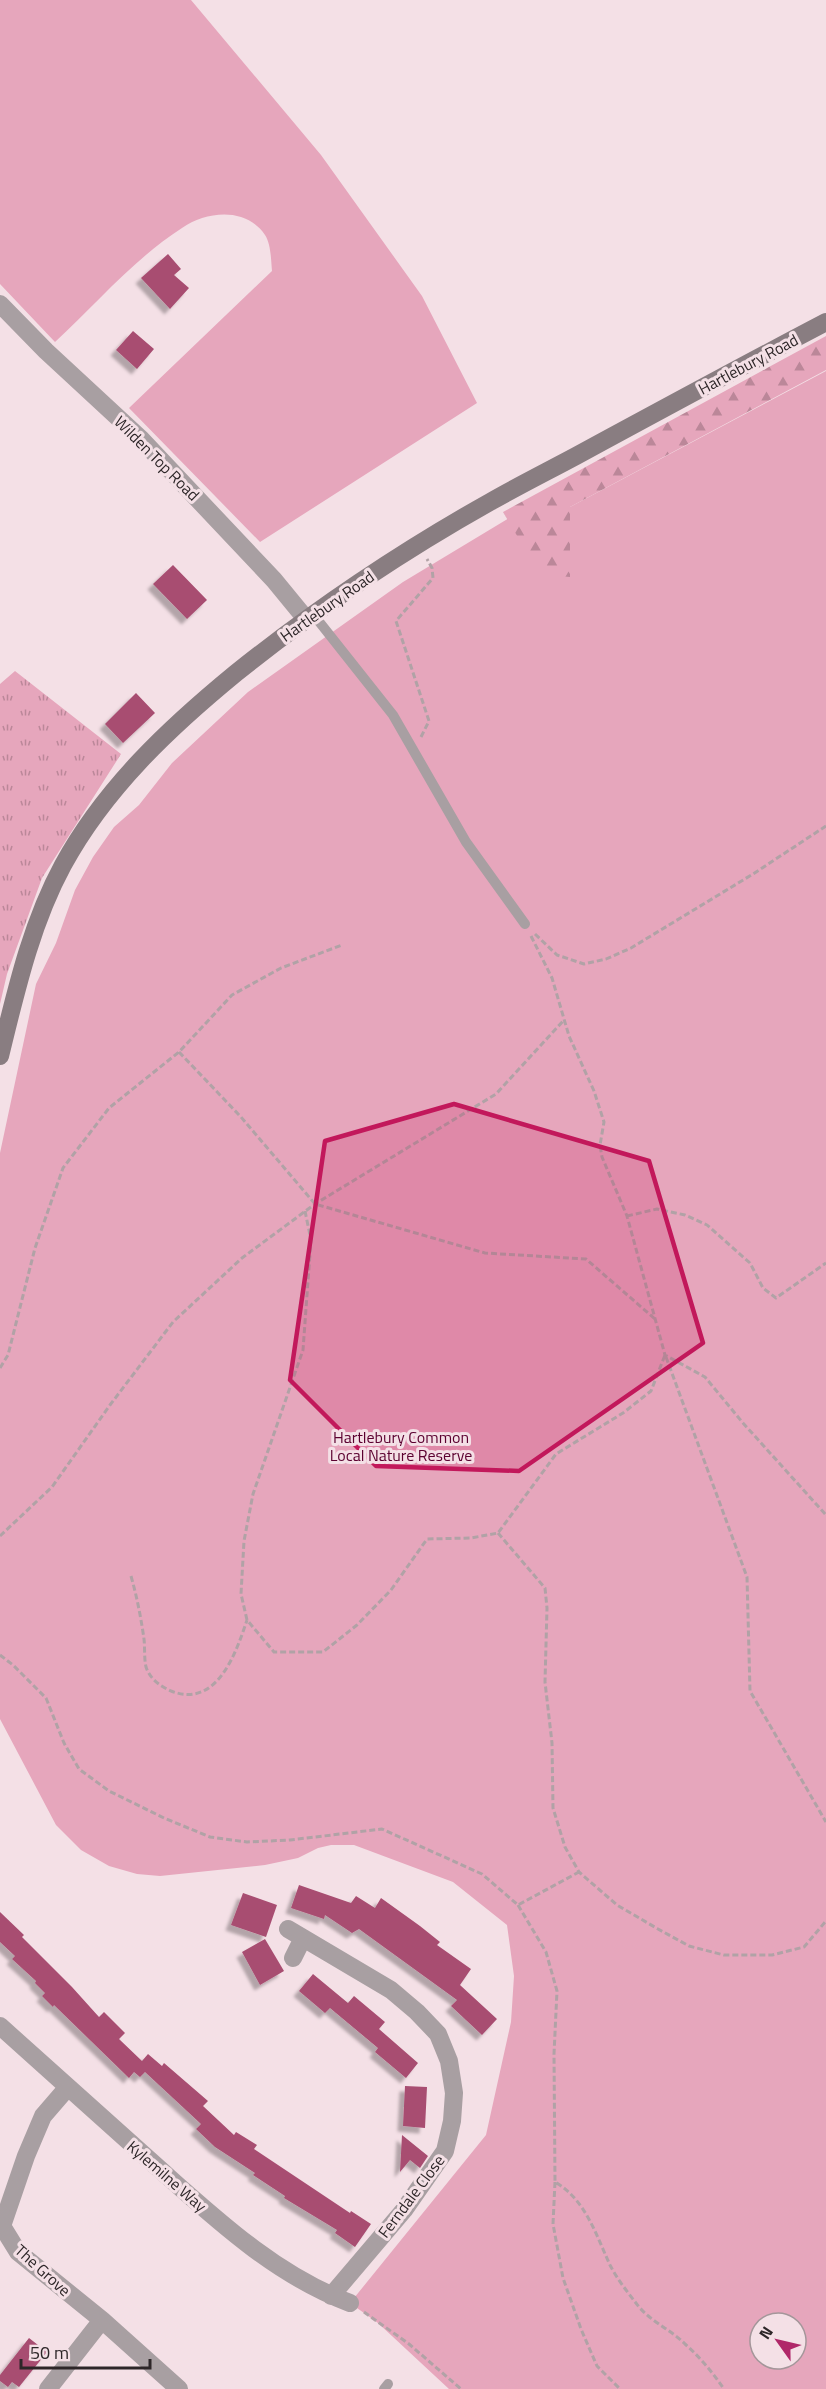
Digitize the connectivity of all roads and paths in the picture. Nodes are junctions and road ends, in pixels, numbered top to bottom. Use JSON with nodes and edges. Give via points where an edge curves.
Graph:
{"nodes":[{"id":1,"x":0,"y":304,"type":"edge"},
{"id":2,"x":826,"y":322,"type":"edge"},
{"id":3,"x":420,"y":543,"type":"junction"},
{"id":4,"x":309,"y":617,"type":"junction"},
{"id":5,"x":413,"y":751,"type":"junction"},
{"id":6,"x":826,"y":826,"type":"edge"},
{"id":7,"x":525,"y":924,"type":"junction"},
{"id":8,"x":342,"y":945,"type":"dead end"},
{"id":9,"x":564,"y":1020,"type":"junction"},
{"id":10,"x":179,"y":1052,"type":"junction"},
{"id":11,"x":0,"y":1056,"type":"edge"},
{"id":12,"x":315,"y":1204,"type":"junction"},
{"id":13,"x":305,"y":1211,"type":"junction"},
{"id":14,"x":627,"y":1216,"type":"junction"},
{"id":15,"x":826,"y":1263,"type":"edge"},
{"id":16,"x":655,"y":1319,"type":"junction"},
{"id":17,"x":665,"y":1355,"type":"junction"},
{"id":18,"x":0,"y":1368,"type":"edge"},
{"id":19,"x":826,"y":1515,"type":"edge"},
{"id":20,"x":498,"y":1533,"type":"junction"},
{"id":21,"x":0,"y":1536,"type":"edge"},
{"id":22,"x":131,"y":1576,"type":"dead end"},
{"id":23,"x":246,"y":1620,"type":"junction"},
{"id":24,"x":0,"y":1655,"type":"edge"},
{"id":25,"x":826,"y":1822,"type":"edge"},
{"id":26,"x":579,"y":1872,"type":"junction"},
{"id":27,"x":518,"y":1905,"type":"junction"},
{"id":28,"x":826,"y":1921,"type":"edge"},
{"id":29,"x":293,"y":1958,"type":"dead end"},
{"id":30,"x":0,"y":2026,"type":"edge"},
{"id":31,"x":68,"y":2087,"type":"junction"},
{"id":32,"x":555,"y":2182,"type":"junction"},
{"id":33,"x":1,"y":2225,"type":"edge"},
{"id":34,"x":331,"y":2296,"type":"junction"},
{"id":35,"x":350,"y":2303,"type":"joint"},
{"id":36,"x":102,"y":2320,"type":"junction"},
{"id":37,"x":48,"y":2389,"type":"edge"},
{"id":38,"x":180,"y":2389,"type":"edge"},
{"id":39,"x":461,"y":2389,"type":"edge"},
{"id":40,"x":620,"y":2389,"type":"edge"},
{"id":41,"x":724,"y":2389,"type":"edge"}],
"edges":[{"from":1,"to":4,"type":"street","name":"Wilden Top Road","via":[[140,438]]},
{"from":2,"to":3,"type":"main road","name":"Hartlebury Road","via":[[489,502]]},
{"from":3,"to":4,"type":"main road","name":"Hartlebury Road"},
{"from":3,"to":5,"type":"path","via":[[433,578],[396,621],[429,721]]},
{"from":4,"to":5,"type":"lane","via":[[393,715]]},
{"from":4,"to":11,"type":"main road","name":"Hartlebury Road","via":[[185,716],[135,765],[101,806],[63,865],[37,922]]},
{"from":5,"to":7,"type":"lane","via":[[466,842]]},
{"from":6,"to":7,"type":"path","via":[[631,948],[606,959],[584,964],[557,955]]},
{"from":7,"to":9,"type":"path","via":[[552,978]]},
{"from":8,"to":10,"type":"path","via":[[281,968],[232,995]]},
{"from":9,"to":12,"type":"path","via":[[496,1094]]},
{"from":9,"to":14,"type":"path","via":[[604,1122],[602,1157]]},
{"from":10,"to":12,"type":"path"},
{"from":10,"to":18,"type":"path","via":[[110,1108],[63,1168],[35,1248],[8,1355]]},
{"from":12,"to":13,"type":"path"},
{"from":12,"to":16,"type":"path","via":[[485,1252],[586,1259]]},
{"from":13,"to":21,"type":"path","via":[[242,1258],[173,1322],[52,1487]]},
{"from":13,"to":23,"type":"path","via":[[311,1240],[303,1350],[253,1494],[244,1541],[241,1594]]},
{"from":14,"to":15,"type":"path","via":[[657,1209],[707,1225],[750,1263],[763,1288],[776,1298]]},
{"from":14,"to":16,"type":"path"},
{"from":16,"to":17,"type":"path"},
{"from":17,"to":19,"type":"path","via":[[705,1377]]},
{"from":17,"to":20,"type":"path","via":[[651,1391],[556,1454]]},
{"from":17,"to":25,"type":"path","via":[[747,1577],[750,1691]]},
{"from":20,"to":23,"type":"path","via":[[428,1539],[391,1590],[323,1652],[274,1652]]},
{"from":20,"to":26,"type":"path","via":[[545,1588],[545,1682],[552,1743],[553,1808],[565,1847]]},
{"from":22,"to":23,"type":"path","via":[[146,1667],[159,1686],[179,1694],[200,1693],[216,1683],[236,1652]]},
{"from":24,"to":27,"type":"path","via":[[46,1698],[79,1769],[109,1791],[164,1818],[210,1836],[247,1842],[382,1830],[482,1874]]},
{"from":26,"to":27,"type":"path"},
{"from":26,"to":28,"type":"path","via":[[617,1905],[658,1929],[690,1946],[724,1955],[772,1955],[804,1947]]},
{"from":27,"to":32,"type":"path","via":[[546,1952],[557,1991]]},
{"from":29,"to":34,"type":"street","name":"Ferndale Close","via":[[295,1934],[391,1990],[438,2034],[449,2061],[454,2093],[445,2151],[404,2210]]},
{"from":30,"to":31,"type":"street","name":"Kylemilne Way"},
{"from":31,"to":33,"type":"street","name":"The Grove","via":[[43,2116]]},
{"from":31,"to":34,"type":"street","name":"Kylemilne Way","via":[[222,2224],[283,2270]]},
{"from":32,"to":40,"type":"path","via":[[553,2224],[563,2278],[597,2366]]},
{"from":32,"to":41,"type":"path","via":[[588,2216],[611,2267],[639,2308],[684,2342]]},
{"from":33,"to":36,"type":"street","name":"The Grove","via":[[18,2252]]},
{"from":34,"to":35,"type":"street","name":"Kylemilne Way"},
{"from":35,"to":39,"type":"path","via":[[409,2344]]},
{"from":36,"to":37,"type":"street"},
{"from":36,"to":38,"type":"street","name":"The Grove"}]}
